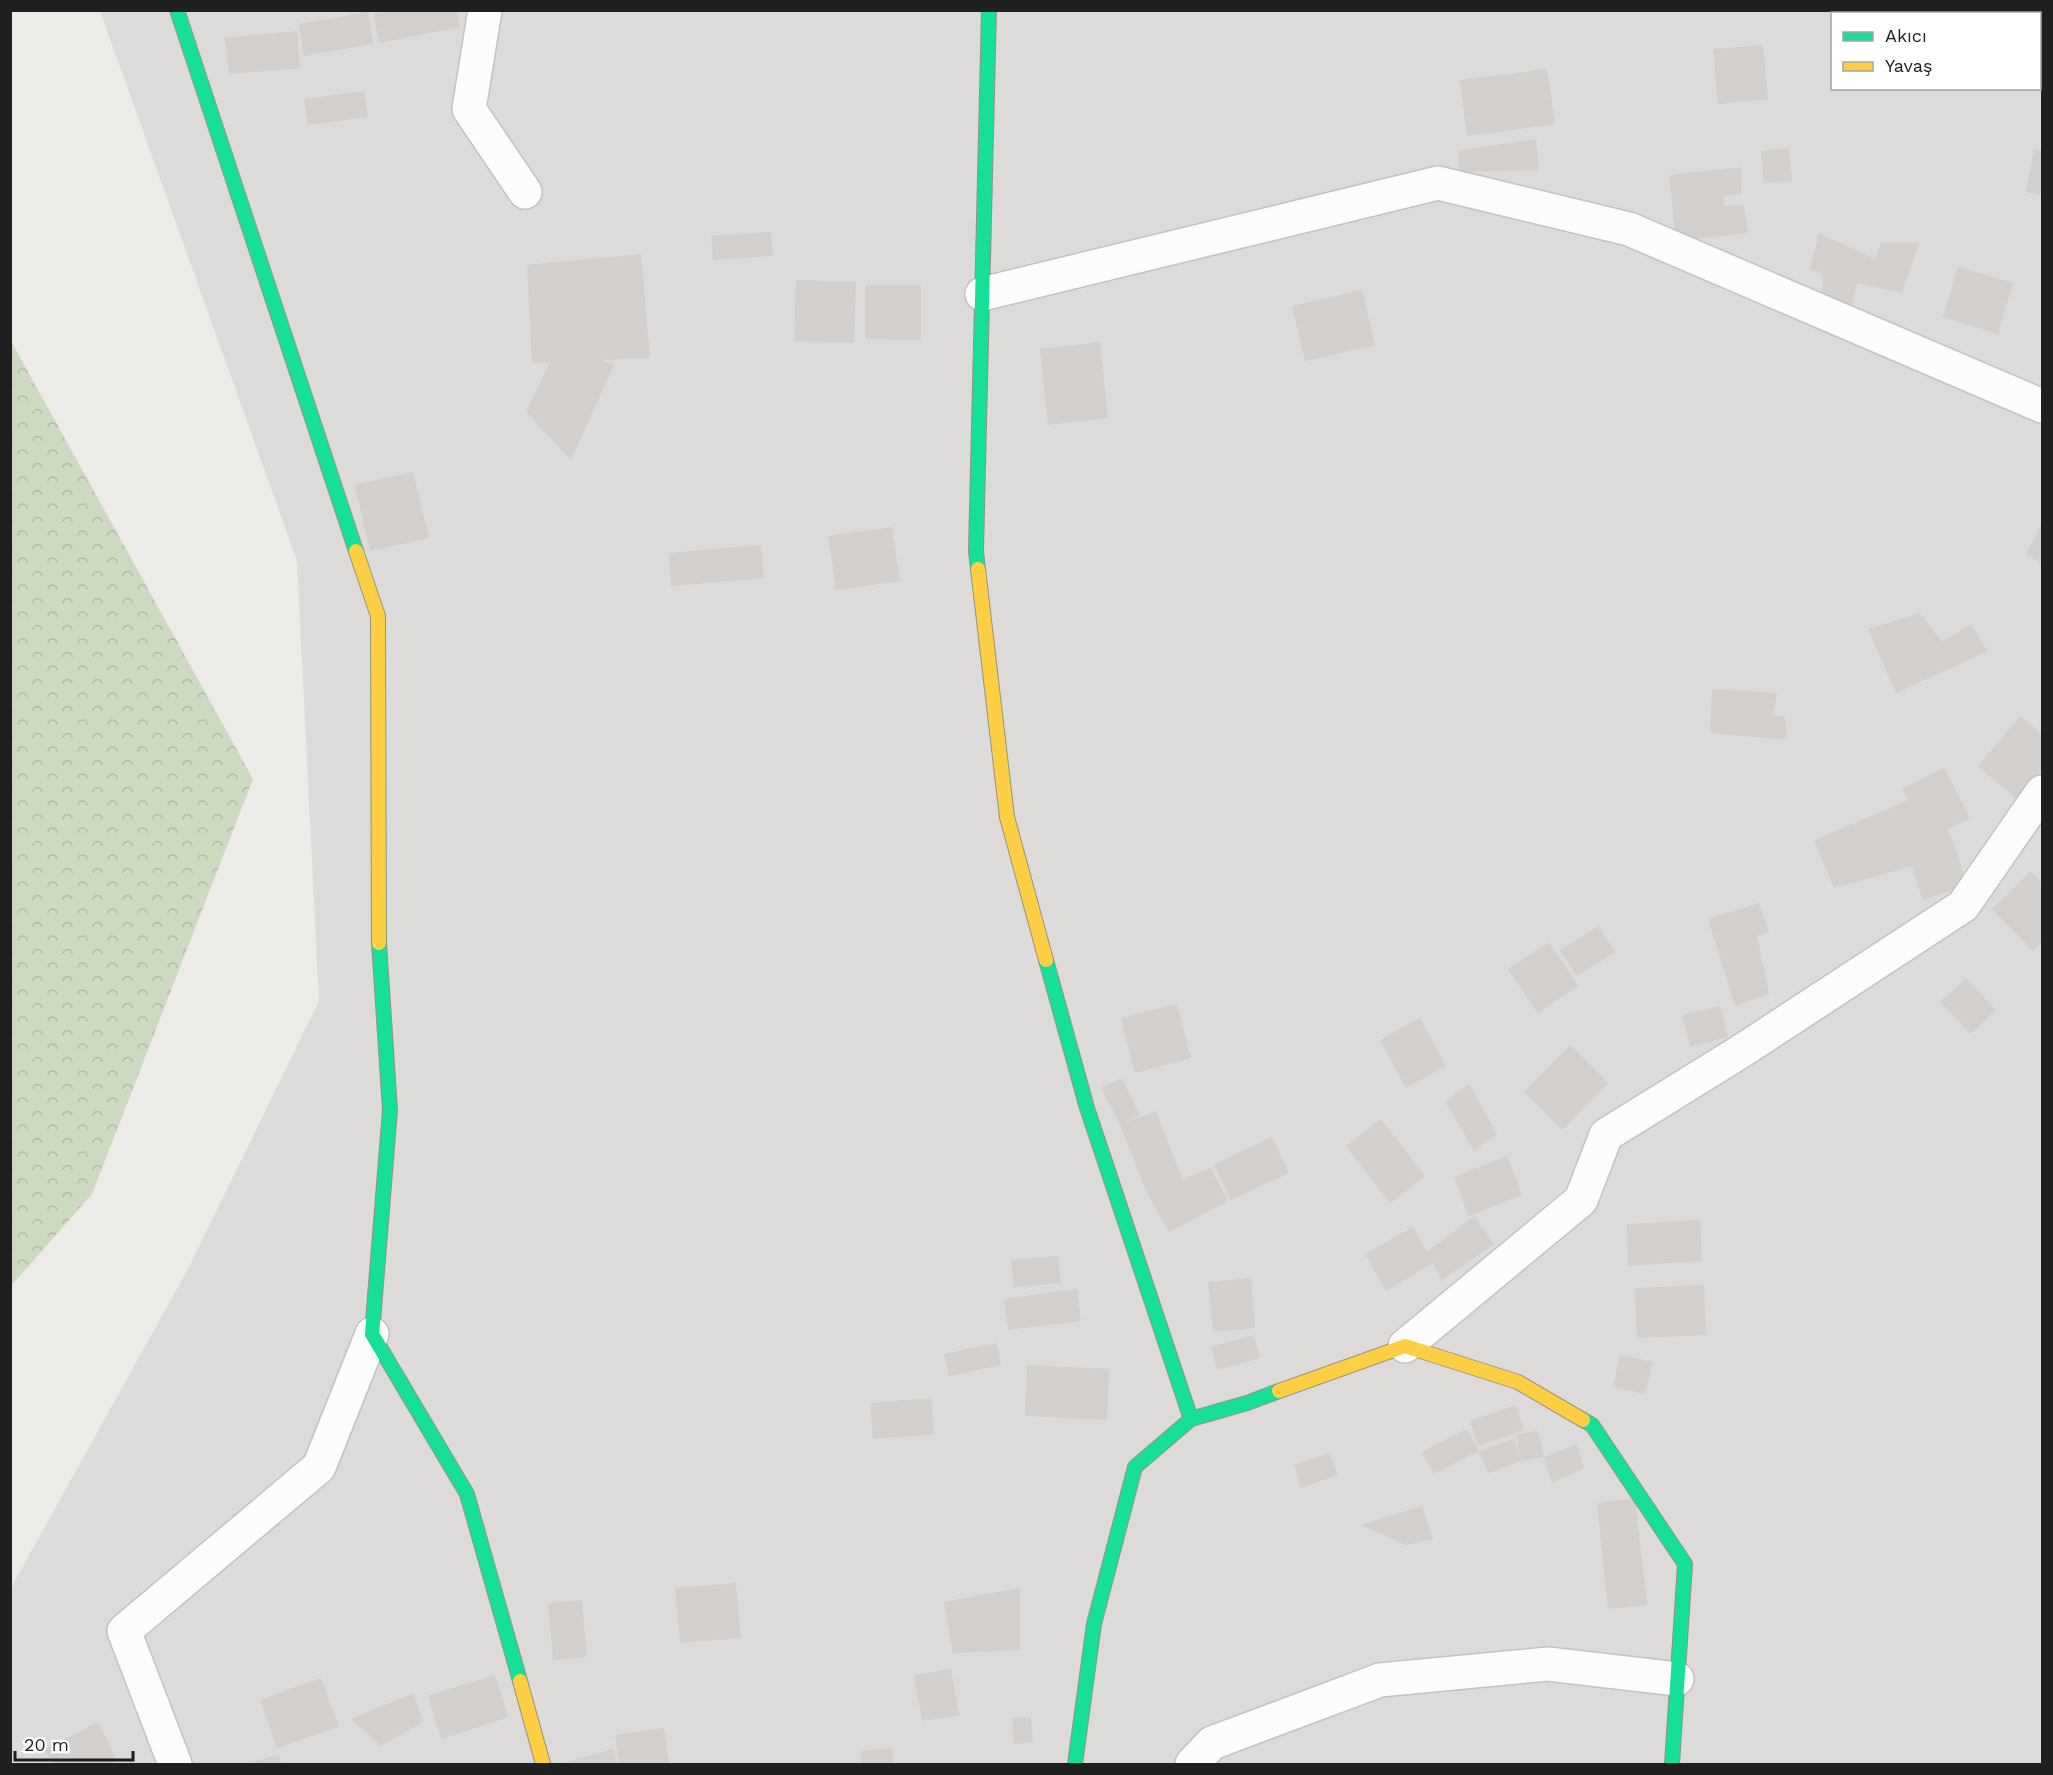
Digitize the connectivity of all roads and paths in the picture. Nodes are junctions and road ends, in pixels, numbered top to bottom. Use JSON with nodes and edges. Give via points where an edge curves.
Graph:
{"nodes":[{"id":1,"x":177,"y":10,"type":"edge"},
{"id":2,"x":485,"y":10,"type":"edge"},
{"id":3,"x":989,"y":10,"type":"edge"},
{"id":4,"x":525,"y":192,"type":"dead end"},
{"id":5,"x":982,"y":294,"type":"junction"},
{"id":6,"x":2043,"y":406,"type":"edge"},
{"id":7,"x":2043,"y":792,"type":"edge"},
{"id":8,"x":372,"y":1334,"type":"junction"},
{"id":9,"x":1404,"y":1346,"type":"junction"},
{"id":10,"x":1191,"y":1419,"type":"junction"},
{"id":11,"x":1677,"y":1679,"type":"junction"},
{"id":12,"x":536,"y":1763,"type":"edge"},
{"id":13,"x":175,"y":1764,"type":"edge"},
{"id":14,"x":1075,"y":1764,"type":"edge"},
{"id":15,"x":1192,"y":1764,"type":"edge"},
{"id":16,"x":1672,"y":1764,"type":"edge"}],
"edges":[{"from":1,"to":8,"type":"street","via":[[378,616],[378,929],[390,1110]]},
{"from":2,"to":4,"type":"street","via":[[470,109]]},
{"from":3,"to":5,"type":"street"},
{"from":5,"to":6,"type":"street","via":[[1438,183],[1629,229]]},
{"from":5,"to":10,"type":"street","via":[[976,550],[1007,817],[1087,1108]]},
{"from":7,"to":9,"type":"street","via":[[1963,906],[1606,1135],[1581,1200]]},
{"from":8,"to":12,"type":"street","via":[[467,1494]]},
{"from":8,"to":13,"type":"street","via":[[319,1467],[124,1631]]},
{"from":9,"to":10,"type":"street","via":[[1247,1403]]},
{"from":9,"to":11,"type":"street","via":[[1518,1382],[1592,1425],[1685,1564]]},
{"from":10,"to":14,"type":"street","via":[[1135,1467],[1094,1624]]},
{"from":11,"to":15,"type":"street","via":[[1548,1664],[1380,1680],[1212,1743]]},
{"from":11,"to":16,"type":"street"}]}
